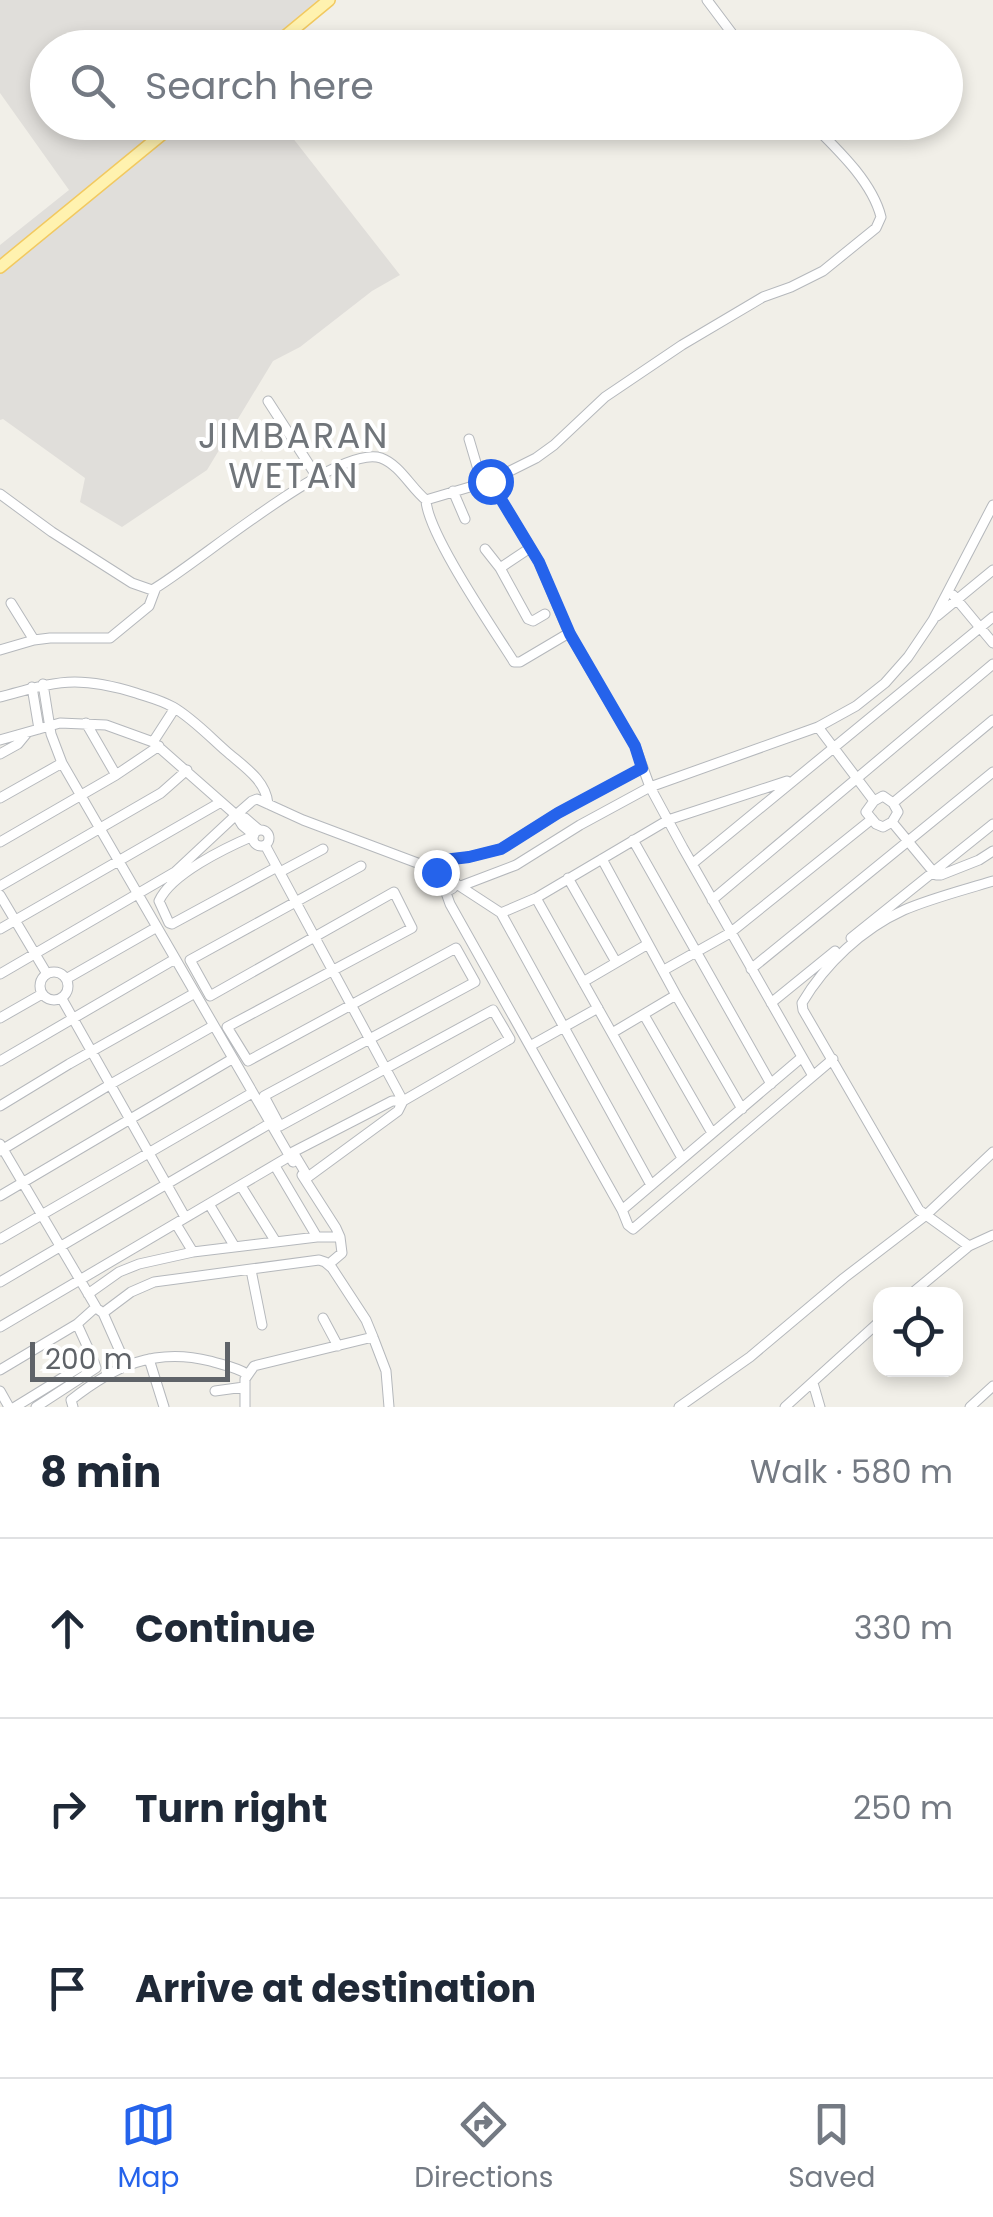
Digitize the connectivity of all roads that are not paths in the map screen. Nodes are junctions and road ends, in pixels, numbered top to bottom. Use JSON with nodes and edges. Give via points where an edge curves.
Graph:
{"nodes":[{"id":1,"x":329,"y":0,"type":"edge"},
{"id":2,"x":707,"y":0,"type":"edge"},
{"id":3,"x":292,"y":30,"type":"edge"},
{"id":4,"x":730,"y":30,"type":"edge"},
{"id":5,"x":155,"y":140,"type":"edge"},
{"id":6,"x":826,"y":140,"type":"edge"},
{"id":7,"x":0,"y":267,"type":"edge"},
{"id":8,"x":268,"y":401,"type":"dead end"},
{"id":9,"x":469,"y":440,"type":"dead end"},
{"id":10,"x":317,"y":477,"type":"junction"},
{"id":11,"x":486,"y":482,"type":"junction"},
{"id":12,"x":453,"y":491,"type":"junction"},
{"id":13,"x":2,"y":498,"type":"edge"},
{"id":14,"x":426,"y":500,"type":"junction"},
{"id":15,"x":993,"y":505,"type":"edge"},
{"id":16,"x":465,"y":519,"type":"dead end"},
{"id":17,"x":530,"y":548,"type":"junction"},
{"id":18,"x":484,"y":549,"type":"dead end"},
{"id":19,"x":500,"y":568,"type":"junction"},
{"id":20,"x":993,"y":570,"type":"edge"},
{"id":21,"x":948,"y":589,"type":"junction"},
{"id":22,"x":154,"y":590,"type":"junction"},
{"id":23,"x":956,"y":600,"type":"junction"},
{"id":24,"x":11,"y":603,"type":"dead end"},
{"id":25,"x":545,"y":614,"type":"dead end"},
{"id":26,"x":993,"y":617,"type":"edge"},
{"id":27,"x":932,"y":620,"type":"junction"},
{"id":28,"x":980,"y":627,"type":"junction"},
{"id":29,"x":570,"y":634,"type":"junction"},
{"id":30,"x":34,"y":640,"type":"junction"},
{"id":31,"x":993,"y":643,"type":"edge"},
{"id":32,"x":0,"y":650,"type":"edge"},
{"id":33,"x":993,"y":664,"type":"edge"},
{"id":34,"x":897,"y":671,"type":"junction"},
{"id":35,"x":44,"y":684,"type":"junction"},
{"id":36,"x":910,"y":686,"type":"junction"},
{"id":37,"x":32,"y":688,"type":"junction"},
{"id":38,"x":0,"y":697,"type":"edge"},
{"id":39,"x":856,"y":706,"type":"junction"},
{"id":40,"x":174,"y":708,"type":"junction"},
{"id":41,"x":993,"y":720,"type":"edge"},
{"id":42,"x":830,"y":722,"type":"junction"},
{"id":43,"x":867,"y":722,"type":"junction"},
{"id":44,"x":86,"y":723,"type":"junction"},
{"id":45,"x":44,"y":727,"type":"junction"},
{"id":46,"x":818,"y":727,"type":"junction"},
{"id":47,"x":28,"y":733,"type":"junction"},
{"id":48,"x":0,"y":740,"type":"edge"},
{"id":49,"x":843,"y":742,"type":"junction"},
{"id":50,"x":156,"y":744,"type":"junction"},
{"id":51,"x":833,"y":749,"type":"junction"},
{"id":52,"x":0,"y":754,"type":"edge"},
{"id":53,"x":640,"y":761,"type":"junction"},
{"id":54,"x":62,"y":763,"type":"junction"},
{"id":55,"x":187,"y":770,"type":"junction"},
{"id":56,"x":993,"y":772,"type":"edge"},
{"id":57,"x":116,"y":775,"type":"junction"},
{"id":58,"x":796,"y":778,"type":"junction"},
{"id":59,"x":856,"y":778,"type":"junction"},
{"id":60,"x":650,"y":786,"type":"junction"},
{"id":61,"x":81,"y":796,"type":"junction"},
{"id":62,"x":0,"y":798,"type":"edge"},
{"id":63,"x":874,"y":801,"type":"junction"},
{"id":64,"x":221,"y":802,"type":"junction"},
{"id":65,"x":893,"y":803,"type":"junction"},
{"id":66,"x":268,"y":804,"type":"junction"},
{"id":67,"x":693,"y":812,"type":"junction"},
{"id":68,"x":236,"y":815,"type":"junction"},
{"id":69,"x":668,"y":820,"type":"junction"},
{"id":70,"x":872,"y":820,"type":"junction"},
{"id":71,"x":892,"y":822,"type":"junction"},
{"id":72,"x":993,"y":824,"type":"edge"},
{"id":73,"x":100,"y":829,"type":"junction"},
{"id":74,"x":674,"y":831,"type":"junction"},
{"id":75,"x":255,"y":834,"type":"junction"},
{"id":76,"x":633,"y":840,"type":"junction"},
{"id":77,"x":908,"y":841,"type":"junction"},
{"id":78,"x":0,"y":842,"type":"edge"},
{"id":79,"x":323,"y":849,"type":"dead end"},
{"id":80,"x":993,"y":850,"type":"edge"},
{"id":81,"x":602,"y":859,"type":"junction"},
{"id":82,"x":118,"y":861,"type":"junction"},
{"id":83,"x":692,"y":864,"type":"junction"},
{"id":84,"x":362,"y":866,"type":"dead end"},
{"id":85,"x":428,"y":867,"type":"junction"},
{"id":86,"x":278,"y":870,"type":"junction"},
{"id":87,"x":932,"y":872,"type":"junction"},
{"id":88,"x":443,"y":878,"type":"junction"},
{"id":89,"x":568,"y":878,"type":"junction"},
{"id":90,"x":993,"y":881,"type":"edge"},
{"id":91,"x":458,"y":884,"type":"junction"},
{"id":92,"x":0,"y":886,"type":"edge"},
{"id":93,"x":445,"y":890,"type":"junction"},
{"id":94,"x":138,"y":894,"type":"junction"},
{"id":95,"x":0,"y":895,"type":"edge"},
{"id":96,"x":536,"y":898,"type":"junction"},
{"id":97,"x":712,"y":900,"type":"junction"},
{"id":98,"x":295,"y":901,"type":"junction"},
{"id":99,"x":501,"y":913,"type":"junction"},
{"id":100,"x":14,"y":921,"type":"junction"},
{"id":101,"x":157,"y":928,"type":"junction"},
{"id":102,"x":0,"y":929,"type":"edge"},
{"id":103,"x":730,"y":934,"type":"junction"},
{"id":104,"x":314,"y":937,"type":"junction"},
{"id":105,"x":648,"y":944,"type":"junction"},
{"id":106,"x":697,"y":952,"type":"junction"},
{"id":107,"x":35,"y":953,"type":"junction"},
{"id":108,"x":175,"y":959,"type":"junction"},
{"id":109,"x":616,"y":962,"type":"junction"},
{"id":110,"x":751,"y":969,"type":"junction"},
{"id":111,"x":332,"y":970,"type":"junction"},
{"id":112,"x":664,"y":970,"type":"junction"},
{"id":113,"x":0,"y":974,"type":"edge"},
{"id":114,"x":47,"y":974,"type":"junction"},
{"id":115,"x":66,"y":979,"type":"junction"},
{"id":116,"x":583,"y":982,"type":"junction"},
{"id":117,"x":42,"y":994,"type":"junction"},
{"id":118,"x":194,"y":994,"type":"junction"},
{"id":119,"x":676,"y":995,"type":"junction"},
{"id":120,"x":62,"y":998,"type":"junction"},
{"id":121,"x":771,"y":1003,"type":"junction"},
{"id":122,"x":351,"y":1004,"type":"junction"},
{"id":123,"x":598,"y":1008,"type":"junction"},
{"id":124,"x":644,"y":1015,"type":"junction"},
{"id":125,"x":0,"y":1018,"type":"edge"},
{"id":126,"x":73,"y":1018,"type":"junction"},
{"id":127,"x":214,"y":1026,"type":"junction"},
{"id":128,"x":563,"y":1027,"type":"junction"},
{"id":129,"x":612,"y":1033,"type":"junction"},
{"id":130,"x":369,"y":1039,"type":"junction"},
{"id":131,"x":530,"y":1046,"type":"junction"},
{"id":132,"x":92,"y":1051,"type":"junction"},
{"id":133,"x":801,"y":1058,"type":"junction"},
{"id":134,"x":232,"y":1059,"type":"junction"},
{"id":135,"x":833,"y":1059,"type":"junction"},
{"id":136,"x":0,"y":1061,"type":"edge"},
{"id":137,"x":384,"y":1068,"type":"junction"},
{"id":138,"x":813,"y":1076,"type":"junction"},
{"id":139,"x":111,"y":1084,"type":"junction"},
{"id":140,"x":771,"y":1084,"type":"junction"},
{"id":141,"x":252,"y":1093,"type":"junction"},
{"id":142,"x":403,"y":1101,"type":"junction"},
{"id":143,"x":0,"y":1106,"type":"edge"},
{"id":144,"x":742,"y":1109,"type":"junction"},
{"id":145,"x":130,"y":1119,"type":"junction"},
{"id":146,"x":270,"y":1124,"type":"junction"},
{"id":147,"x":712,"y":1133,"type":"junction"},
{"id":148,"x":1,"y":1148,"type":"edge"},
{"id":149,"x":148,"y":1152,"type":"junction"},
{"id":150,"x":993,"y":1152,"type":"edge"},
{"id":151,"x":290,"y":1156,"type":"junction"},
{"id":152,"x":682,"y":1158,"type":"junction"},
{"id":153,"x":275,"y":1166,"type":"junction"},
{"id":154,"x":22,"y":1184,"type":"junction"},
{"id":155,"x":166,"y":1184,"type":"junction"},
{"id":156,"x":651,"y":1185,"type":"junction"},
{"id":157,"x":241,"y":1186,"type":"junction"},
{"id":158,"x":0,"y":1196,"type":"edge"},
{"id":159,"x":209,"y":1204,"type":"junction"},
{"id":160,"x":622,"y":1210,"type":"junction"},
{"id":161,"x":41,"y":1215,"type":"junction"},
{"id":162,"x":925,"y":1216,"type":"junction"},
{"id":163,"x":181,"y":1220,"type":"junction"},
{"id":164,"x":993,"y":1235,"type":"edge"},
{"id":165,"x":316,"y":1236,"type":"junction"},
{"id":166,"x":340,"y":1237,"type":"junction"},
{"id":167,"x":0,"y":1239,"type":"edge"},
{"id":168,"x":276,"y":1242,"type":"junction"},
{"id":169,"x":969,"y":1246,"type":"junction"},
{"id":170,"x":59,"y":1247,"type":"junction"},
{"id":171,"x":235,"y":1247,"type":"junction"},
{"id":172,"x":193,"y":1252,"type":"junction"},
{"id":173,"x":329,"y":1264,"type":"junction"},
{"id":174,"x":251,"y":1270,"type":"junction"},
{"id":175,"x":80,"y":1281,"type":"junction"},
{"id":176,"x":0,"y":1282,"type":"edge"},
{"id":177,"x":919,"y":1287,"type":"edge"},
{"id":178,"x":88,"y":1294,"type":"junction"},
{"id":179,"x":99,"y":1310,"type":"junction"},
{"id":180,"x":323,"y":1318,"type":"dead end"},
{"id":181,"x":77,"y":1324,"type":"junction"},
{"id":182,"x":262,"y":1325,"type":"dead end"},
{"id":183,"x":0,"y":1326,"type":"edge"},
{"id":184,"x":873,"y":1327,"type":"edge"},
{"id":185,"x":374,"y":1337,"type":"junction"},
{"id":186,"x":338,"y":1346,"type":"junction"},
{"id":187,"x":149,"y":1359,"type":"junction"},
{"id":188,"x":92,"y":1360,"type":"junction"},
{"id":189,"x":126,"y":1366,"type":"junction"},
{"id":190,"x":0,"y":1370,"type":"edge"},
{"id":191,"x":247,"y":1374,"type":"junction"},
{"id":192,"x":813,"y":1383,"type":"junction"},
{"id":193,"x":993,"y":1386,"type":"edge"},
{"id":194,"x":244,"y":1387,"type":"junction"},
{"id":195,"x":0,"y":1391,"type":"edge"},
{"id":196,"x":215,"y":1392,"type":"dead end"},
{"id":197,"x":70,"y":1405,"type":"edge"},
{"id":198,"x":12,"y":1407,"type":"edge"},
{"id":199,"x":36,"y":1407,"type":"edge"},
{"id":200,"x":164,"y":1407,"type":"edge"},
{"id":201,"x":245,"y":1407,"type":"edge"},
{"id":202,"x":390,"y":1407,"type":"edge"},
{"id":203,"x":679,"y":1407,"type":"edge"},
{"id":204,"x":785,"y":1407,"type":"edge"},
{"id":205,"x":820,"y":1407,"type":"edge"},
{"id":206,"x":970,"y":1407,"type":"edge"}],
"edges":[{"from":1,"to":3,"type":"main road"},
{"from":2,"to":4,"type":"street"},
{"from":5,"to":7,"type":"main road"},
{"from":6,"to":11,"type":"street","via":[[873,198],[881,217],[876,228],[822,271],[682,345],[605,398],[536,458]]},
{"from":8,"to":10,"type":"street"},
{"from":9,"to":11,"type":"street"},
{"from":10,"to":14,"type":"street","via":[[379,458]]},
{"from":10,"to":22,"type":"street"},
{"from":11,"to":12,"type":"street"},
{"from":11,"to":17,"type":"street"},
{"from":12,"to":14,"type":"street"},
{"from":12,"to":16,"type":"street"},
{"from":13,"to":22,"type":"street","via":[[132,583]]},
{"from":14,"to":29,"type":"street","via":[[450,556],[515,663]]},
{"from":15,"to":21,"type":"street"},
{"from":17,"to":19,"type":"street"},
{"from":17,"to":29,"type":"street"},
{"from":18,"to":19,"type":"street"},
{"from":19,"to":25,"type":"street","via":[[528,619]]},
{"from":20,"to":23,"type":"street"},
{"from":21,"to":23,"type":"street"},
{"from":21,"to":27,"type":"street"},
{"from":22,"to":30,"type":"street","via":[[149,606],[110,638]]},
{"from":23,"to":27,"type":"street"},
{"from":23,"to":28,"type":"street"},
{"from":24,"to":30,"type":"street"},
{"from":26,"to":28,"type":"street"},
{"from":27,"to":34,"type":"street"},
{"from":28,"to":31,"type":"street"},
{"from":28,"to":36,"type":"street"},
{"from":29,"to":53,"type":"street"},
{"from":30,"to":32,"type":"street"},
{"from":33,"to":59,"type":"street"},
{"from":34,"to":36,"type":"street"},
{"from":34,"to":39,"type":"street"},
{"from":35,"to":37,"type":"street"},
{"from":35,"to":40,"type":"street","via":[[100,683]]},
{"from":35,"to":45,"type":"street"},
{"from":36,"to":43,"type":"street"},
{"from":37,"to":38,"type":"street"},
{"from":37,"to":45,"type":"street"},
{"from":39,"to":42,"type":"street"},
{"from":39,"to":43,"type":"street"},
{"from":40,"to":50,"type":"street"},
{"from":40,"to":66,"type":"street","via":[[254,775]]},
{"from":41,"to":65,"type":"street"},
{"from":42,"to":46,"type":"street"},
{"from":42,"to":49,"type":"street"},
{"from":43,"to":49,"type":"street"},
{"from":44,"to":45,"type":"street"},
{"from":44,"to":50,"type":"street"},
{"from":44,"to":57,"type":"street"},
{"from":45,"to":47,"type":"street"},
{"from":45,"to":54,"type":"street"},
{"from":46,"to":51,"type":"street"},
{"from":46,"to":60,"type":"street"},
{"from":47,"to":48,"type":"street"},
{"from":47,"to":52,"type":"street"},
{"from":49,"to":51,"type":"street"},
{"from":50,"to":55,"type":"street"},
{"from":50,"to":57,"type":"street"},
{"from":51,"to":58,"type":"street"},
{"from":51,"to":59,"type":"street"},
{"from":53,"to":60,"type":"street"},
{"from":53,"to":85,"type":"street","via":[[501,849]]},
{"from":54,"to":61,"type":"street"},
{"from":54,"to":62,"type":"street"},
{"from":55,"to":64,"type":"street"},
{"from":55,"to":73,"type":"street"},
{"from":56,"to":77,"type":"street"},
{"from":57,"to":61,"type":"street"},
{"from":58,"to":67,"type":"street"},
{"from":58,"to":83,"type":"street"},
{"from":59,"to":63,"type":"street"},
{"from":59,"to":97,"type":"street"},
{"from":60,"to":69,"type":"street"},
{"from":60,"to":91,"type":"street","via":[[516,865]]},
{"from":61,"to":73,"type":"street"},
{"from":61,"to":78,"type":"street"},
{"from":63,"to":65,"type":"street","via":[[883,796]]},
{"from":63,"to":70,"type":"street","via":[[866,810]]},
{"from":64,"to":68,"type":"street"},
{"from":64,"to":82,"type":"street"},
{"from":65,"to":71,"type":"street","via":[[898,812]]},
{"from":66,"to":68,"type":"street","via":[[254,800]]},
{"from":66,"to":85,"type":"street"},
{"from":67,"to":69,"type":"street"},
{"from":67,"to":74,"type":"street"},
{"from":68,"to":75,"type":"street"},
{"from":68,"to":94,"type":"street","via":[[182,867]]},
{"from":69,"to":74,"type":"street"},
{"from":69,"to":76,"type":"street"},
{"from":70,"to":71,"type":"street","via":[[883,827]]},
{"from":70,"to":103,"type":"street"},
{"from":71,"to":77,"type":"street"},
{"from":72,"to":87,"type":"street"},
{"from":73,"to":82,"type":"street"},
{"from":73,"to":92,"type":"street"},
{"from":74,"to":83,"type":"street"},
{"from":75,"to":86,"type":"street","via":[[269,834],[265,846]]},
{"from":75,"to":86,"type":"street","via":[[184,874],[160,896],[169,923]]},
{"from":76,"to":81,"type":"street"},
{"from":76,"to":106,"type":"street"},
{"from":77,"to":87,"type":"street"},
{"from":77,"to":110,"type":"street"},
{"from":79,"to":86,"type":"street"},
{"from":80,"to":87,"type":"street","via":[[941,875]]},
{"from":81,"to":89,"type":"street"},
{"from":81,"to":105,"type":"street"},
{"from":82,"to":94,"type":"street"},
{"from":82,"to":100,"type":"street"},
{"from":83,"to":97,"type":"street"},
{"from":84,"to":98,"type":"street"},
{"from":85,"to":88,"type":"street"},
{"from":86,"to":98,"type":"street"},
{"from":87,"to":121,"type":"street"},
{"from":88,"to":91,"type":"street"},
{"from":88,"to":93,"type":"street"},
{"from":89,"to":96,"type":"street"},
{"from":89,"to":109,"type":"street"},
{"from":90,"to":135,"type":"street","via":[[898,913],[831,963],[802,1007]]},
{"from":91,"to":93,"type":"street"},
{"from":91,"to":99,"type":"street"},
{"from":93,"to":131,"type":"street"},
{"from":94,"to":101,"type":"street"},
{"from":94,"to":107,"type":"street"},
{"from":95,"to":100,"type":"street"},
{"from":96,"to":99,"type":"street"},
{"from":96,"to":116,"type":"street"},
{"from":97,"to":103,"type":"street"},
{"from":98,"to":104,"type":"street"},
{"from":98,"to":104,"type":"street","via":[[190,960],[210,996]]},
{"from":99,"to":128,"type":"street"},
{"from":100,"to":102,"type":"street"},
{"from":100,"to":107,"type":"street"},
{"from":101,"to":108,"type":"street"},
{"from":101,"to":115,"type":"street"},
{"from":103,"to":106,"type":"street"},
{"from":103,"to":110,"type":"street"},
{"from":104,"to":111,"type":"street"},
{"from":104,"to":111,"type":"street","via":[[394,892],[412,928]]},
{"from":105,"to":109,"type":"street"},
{"from":105,"to":112,"type":"street"},
{"from":106,"to":112,"type":"street"},
{"from":106,"to":140,"type":"street"},
{"from":107,"to":113,"type":"street"},
{"from":107,"to":114,"type":"street"},
{"from":108,"to":118,"type":"street"},
{"from":108,"to":126,"type":"street"},
{"from":109,"to":116,"type":"street"},
{"from":110,"to":121,"type":"street"},
{"from":111,"to":122,"type":"street"},
{"from":111,"to":122,"type":"street","via":[[227,1028],[248,1061]]},
{"from":112,"to":119,"type":"street"},
{"from":114,"to":115,"type":"street"},
{"from":114,"to":117,"type":"street"},
{"from":115,"to":120,"type":"street"},
{"from":116,"to":123,"type":"street"},
{"from":117,"to":120,"type":"street"},
{"from":117,"to":125,"type":"street"},
{"from":118,"to":127,"type":"street"},
{"from":118,"to":132,"type":"street"},
{"from":119,"to":124,"type":"street"},
{"from":119,"to":144,"type":"street"},
{"from":120,"to":126,"type":"street"},
{"from":121,"to":133,"type":"street"},
{"from":122,"to":130,"type":"street"},
{"from":122,"to":130,"type":"street","via":[[456,948],[475,982]]},
{"from":123,"to":128,"type":"street"},
{"from":123,"to":129,"type":"street"},
{"from":124,"to":129,"type":"street"},
{"from":124,"to":147,"type":"street"},
{"from":126,"to":132,"type":"street"},
{"from":126,"to":136,"type":"street"},
{"from":127,"to":134,"type":"street"},
{"from":127,"to":139,"type":"street"},
{"from":128,"to":131,"type":"street"},
{"from":128,"to":156,"type":"street"},
{"from":129,"to":152,"type":"street"},
{"from":130,"to":137,"type":"street"},
{"from":130,"to":137,"type":"street","via":[[264,1096],[280,1126]]},
{"from":131,"to":160,"type":"street"},
{"from":132,"to":139,"type":"street"},
{"from":132,"to":143,"type":"street"},
{"from":133,"to":138,"type":"street"},
{"from":133,"to":140,"type":"street"},
{"from":134,"to":141,"type":"street"},
{"from":134,"to":145,"type":"street"},
{"from":135,"to":138,"type":"street"},
{"from":135,"to":162,"type":"street"},
{"from":137,"to":142,"type":"street"},
{"from":137,"to":142,"type":"street","via":[[492,1010],[510,1040]]},
{"from":138,"to":160,"type":"street","via":[[636,1228]]},
{"from":139,"to":145,"type":"street"},
{"from":139,"to":148,"type":"street"},
{"from":140,"to":144,"type":"street"},
{"from":141,"to":146,"type":"street"},
{"from":141,"to":149,"type":"street"},
{"from":142,"to":142,"type":"street","via":[[398,1111],[308,1177],[293,1152]]},
{"from":144,"to":147,"type":"street"},
{"from":145,"to":149,"type":"street"},
{"from":145,"to":154,"type":"street"},
{"from":146,"to":151,"type":"street"},
{"from":146,"to":155,"type":"street"},
{"from":147,"to":152,"type":"street"},
{"from":148,"to":154,"type":"street"},
{"from":149,"to":155,"type":"street"},
{"from":149,"to":161,"type":"street"},
{"from":150,"to":162,"type":"street"},
{"from":151,"to":153,"type":"street"},
{"from":151,"to":166,"type":"street"},
{"from":152,"to":156,"type":"street"},
{"from":153,"to":157,"type":"street"},
{"from":153,"to":165,"type":"street"},
{"from":154,"to":158,"type":"street"},
{"from":154,"to":161,"type":"street"},
{"from":155,"to":163,"type":"street"},
{"from":155,"to":170,"type":"street"},
{"from":156,"to":160,"type":"street"},
{"from":157,"to":159,"type":"street"},
{"from":157,"to":168,"type":"street"},
{"from":159,"to":163,"type":"street"},
{"from":159,"to":171,"type":"street"},
{"from":161,"to":167,"type":"street"},
{"from":161,"to":170,"type":"street"},
{"from":162,"to":169,"type":"street"},
{"from":162,"to":203,"type":"street"},
{"from":163,"to":172,"type":"street"},
{"from":163,"to":175,"type":"street"},
{"from":164,"to":169,"type":"street"},
{"from":165,"to":166,"type":"street"},
{"from":165,"to":168,"type":"street"},
{"from":166,"to":173,"type":"street","via":[[342,1253]]},
{"from":168,"to":171,"type":"street"},
{"from":169,"to":177,"type":"street"},
{"from":170,"to":175,"type":"street"},
{"from":170,"to":176,"type":"street"},
{"from":171,"to":172,"type":"street"},
{"from":172,"to":178,"type":"street","via":[[126,1268]]},
{"from":173,"to":174,"type":"street","via":[[312,1260]]},
{"from":173,"to":185,"type":"street"},
{"from":174,"to":179,"type":"street","via":[[154,1282]]},
{"from":174,"to":182,"type":"street"},
{"from":175,"to":178,"type":"street"},
{"from":175,"to":183,"type":"street"},
{"from":178,"to":179,"type":"street"},
{"from":179,"to":181,"type":"street"},
{"from":179,"to":189,"type":"street"},
{"from":180,"to":186,"type":"street"},
{"from":181,"to":188,"type":"street"},
{"from":181,"to":190,"type":"street"},
{"from":184,"to":192,"type":"street"},
{"from":185,"to":186,"type":"street"},
{"from":185,"to":202,"type":"street"},
{"from":186,"to":191,"type":"street","via":[[259,1364]]},
{"from":187,"to":189,"type":"street"},
{"from":187,"to":191,"type":"street","via":[[198,1358]]},
{"from":187,"to":200,"type":"street"},
{"from":188,"to":198,"type":"street"},
{"from":188,"to":199,"type":"street","via":[[96,1368]]},
{"from":189,"to":197,"type":"street","via":[[97,1379]]},
{"from":191,"to":194,"type":"street"},
{"from":192,"to":204,"type":"street"},
{"from":192,"to":205,"type":"street"},
{"from":193,"to":206,"type":"street"},
{"from":194,"to":196,"type":"street"},
{"from":194,"to":201,"type":"street"},
{"from":195,"to":198,"type":"street"}]}
